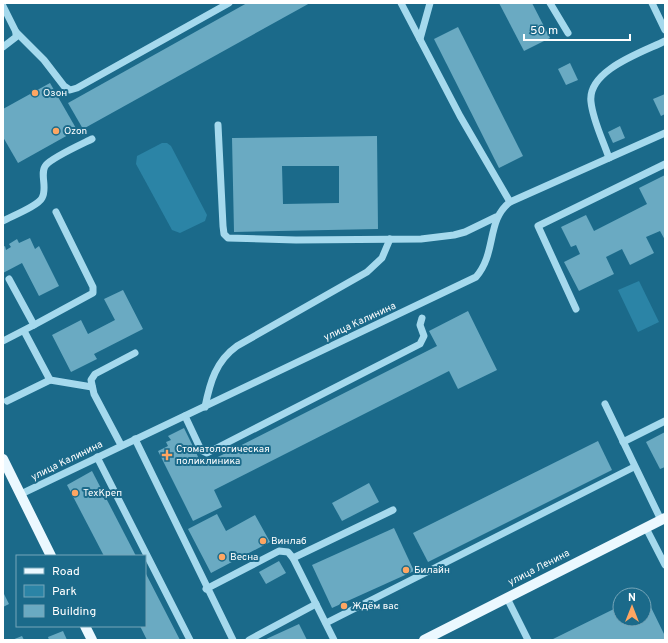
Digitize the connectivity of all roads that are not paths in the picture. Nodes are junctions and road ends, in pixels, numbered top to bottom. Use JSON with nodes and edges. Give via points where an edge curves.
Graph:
{"nodes":[{"id":1,"x":228,"y":3,"type":"edge"},
{"id":2,"x":401,"y":3,"type":"edge"},
{"id":3,"x":430,"y":3,"type":"edge"},
{"id":4,"x":550,"y":3,"type":"edge"},
{"id":5,"x":652,"y":3,"type":"edge"},
{"id":6,"x":3,"y":6,"type":"edge"},
{"id":7,"x":665,"y":30,"type":"edge"},
{"id":8,"x":16,"y":32,"type":"junction"},
{"id":9,"x":568,"y":33,"type":"dead end"},
{"id":10,"x":420,"y":38,"type":"junction"},
{"id":11,"x":665,"y":41,"type":"edge"},
{"id":12,"x":3,"y":47,"type":"edge"},
{"id":13,"x":218,"y":126,"type":"dead end"},
{"id":14,"x":665,"y":133,"type":"edge"},
{"id":15,"x":92,"y":139,"type":"dead end"},
{"id":16,"x":609,"y":158,"type":"junction"},
{"id":17,"x":665,"y":164,"type":"edge"},
{"id":18,"x":510,"y":202,"type":"junction"},
{"id":19,"x":56,"y":212,"type":"dead end"},
{"id":20,"x":496,"y":217,"type":"junction"},
{"id":21,"x":3,"y":221,"type":"edge"},
{"id":22,"x":390,"y":239,"type":"junction"},
{"id":23,"x":9,"y":279,"type":"dead end"},
{"id":24,"x":576,"y":309,"type":"dead end"},
{"id":25,"x":422,"y":318,"type":"dead end"},
{"id":26,"x":34,"y":325,"type":"junction"},
{"id":27,"x":24,"y":331,"type":"junction"},
{"id":28,"x":3,"y":341,"type":"edge"},
{"id":29,"x":135,"y":353,"type":"dead end"},
{"id":30,"x":50,"y":380,"type":"junction"},
{"id":31,"x":92,"y":387,"type":"junction"},
{"id":32,"x":7,"y":402,"type":"dead end"},
{"id":33,"x":605,"y":404,"type":"dead end"},
{"id":34,"x":205,"y":407,"type":"junction"},
{"id":35,"x":185,"y":416,"type":"junction"},
{"id":36,"x":665,"y":421,"type":"edge"},
{"id":37,"x":135,"y":439,"type":"junction"},
{"id":38,"x":623,"y":442,"type":"junction"},
{"id":39,"x":121,"y":445,"type":"junction"},
{"id":40,"x":97,"y":457,"type":"junction"},
{"id":41,"x":3,"y":459,"type":"edge"},
{"id":42,"x":634,"y":467,"type":"junction"},
{"id":43,"x":21,"y":494,"type":"junction"},
{"id":44,"x":393,"y":510,"type":"dead end"},
{"id":45,"x":663,"y":519,"type":"edge"},
{"id":46,"x":646,"y":528,"type":"junction"},
{"id":47,"x":51,"y":555,"type":"edge"},
{"id":48,"x":294,"y":558,"type":"junction"},
{"id":49,"x":665,"y":565,"type":"edge"},
{"id":50,"x":206,"y":589,"type":"junction"},
{"id":51,"x":507,"y":598,"type":"junction"},
{"id":52,"x":316,"y":604,"type":"junction"},
{"id":53,"x":326,"y":623,"type":"junction"},
{"id":54,"x":86,"y":627,"type":"edge"},
{"id":55,"x":92,"y":640,"type":"edge"},
{"id":56,"x":190,"y":640,"type":"edge"},
{"id":57,"x":232,"y":640,"type":"edge"},
{"id":58,"x":249,"y":640,"type":"edge"},
{"id":59,"x":334,"y":640,"type":"edge"},
{"id":60,"x":424,"y":640,"type":"edge"},
{"id":61,"x":528,"y":640,"type":"edge"}],
"edges":[{"from":1,"to":8,"type":"street","via":[[70,90]]},
{"from":2,"to":10,"type":"street"},
{"from":3,"to":10,"type":"street"},
{"from":4,"to":9,"type":"street"},
{"from":5,"to":7,"type":"street"},
{"from":6,"to":8,"type":"street"},
{"from":8,"to":12,"type":"street","via":[[13,41]]},
{"from":10,"to":18,"type":"street","via":[[460,116]]},
{"from":11,"to":16,"type":"street","via":[[610,68],[594,88],[590,100],[592,110]]},
{"from":13,"to":22,"type":"street","via":[[223,226],[224,234],[228,238]]},
{"from":14,"to":16,"type":"street"},
{"from":15,"to":21,"type":"street","via":[[48,162],[44,171],[42,198],[36,204]]},
{"from":16,"to":18,"type":"street"},
{"from":17,"to":24,"type":"street","via":[[538,226]]},
{"from":18,"to":20,"type":"street"},
{"from":19,"to":26,"type":"street","via":[[94,287],[93,293]]},
{"from":20,"to":22,"type":"street","via":[[454,235]]},
{"from":20,"to":34,"type":"street","name":"улица Калинина","via":[[488,258],[476,277]]},
{"from":22,"to":34,"type":"street","via":[[382,258],[367,272],[227,353],[213,374]]},
{"from":23,"to":26,"type":"street"},
{"from":25,"to":35,"type":"street","via":[[420,325],[424,336],[420,344],[207,453],[201,450]]},
{"from":26,"to":27,"type":"street"},
{"from":27,"to":28,"type":"street"},
{"from":27,"to":30,"type":"street"},
{"from":29,"to":31,"type":"street","via":[[92,376]]},
{"from":30,"to":31,"type":"street"},
{"from":30,"to":32,"type":"street"},
{"from":31,"to":39,"type":"street"},
{"from":33,"to":38,"type":"street"},
{"from":34,"to":35,"type":"street","name":"улица Калинина"},
{"from":35,"to":37,"type":"street","name":"улица Калинина"},
{"from":36,"to":38,"type":"street"},
{"from":37,"to":39,"type":"street","name":"улица Калинина"},
{"from":37,"to":50,"type":"street"},
{"from":38,"to":42,"type":"street"},
{"from":39,"to":40,"type":"street","name":"улица Калинина"},
{"from":40,"to":43,"type":"street","name":"улица Калинина"},
{"from":40,"to":56,"type":"street"},
{"from":41,"to":43,"type":"main road"},
{"from":42,"to":45,"type":"street"},
{"from":42,"to":53,"type":"street"},
{"from":43,"to":47,"type":"main road"},
{"from":44,"to":48,"type":"street"},
{"from":45,"to":46,"type":"main road","name":"улица Ленина"},
{"from":46,"to":49,"type":"street"},
{"from":46,"to":51,"type":"main road","name":"улица Ленина"},
{"from":48,"to":50,"type":"street","via":[[288,552],[279,551]]},
{"from":48,"to":52,"type":"street"},
{"from":50,"to":57,"type":"street"},
{"from":51,"to":60,"type":"main road","name":"улица Ленина"},
{"from":51,"to":61,"type":"street"},
{"from":52,"to":53,"type":"street"},
{"from":52,"to":58,"type":"street"},
{"from":53,"to":59,"type":"street"},
{"from":54,"to":55,"type":"main road"}]}
